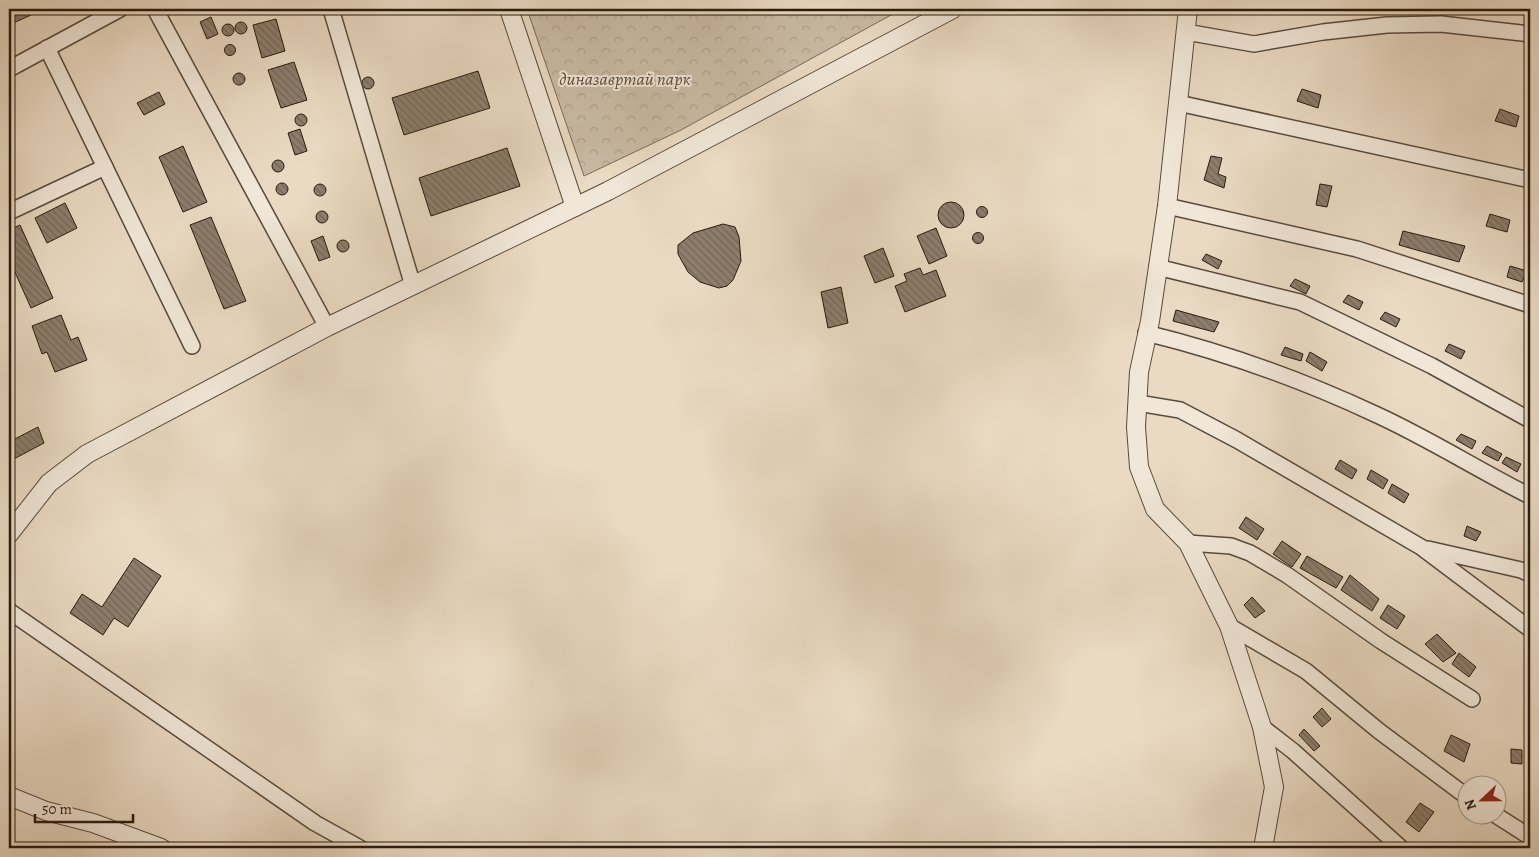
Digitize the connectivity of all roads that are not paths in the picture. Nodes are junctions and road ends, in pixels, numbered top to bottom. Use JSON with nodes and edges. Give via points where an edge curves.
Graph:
{"nodes":[{"id":1,"x":120,"y":9,"type":"edge"},
{"id":2,"x":155,"y":9,"type":"edge"},
{"id":3,"x":331,"y":9,"type":"edge"},
{"id":4,"x":509,"y":9,"type":"edge"},
{"id":5,"x":953,"y":9,"type":"edge"},
{"id":6,"x":1188,"y":9,"type":"edge"},
{"id":7,"x":95,"y":14,"type":"edge"},
{"id":8,"x":1186,"y":32,"type":"junction"},
{"id":9,"x":1530,"y":34,"type":"edge"},
{"id":10,"x":47,"y":48,"type":"junction"},
{"id":11,"x":9,"y":69,"type":"edge"},
{"id":12,"x":1178,"y":103,"type":"junction"},
{"id":13,"x":105,"y":167,"type":"junction"},
{"id":14,"x":1530,"y":180,"type":"edge"},
{"id":15,"x":1167,"y":206,"type":"junction"},
{"id":16,"x":576,"y":207,"type":"junction"},
{"id":17,"x":9,"y":212,"type":"edge"},
{"id":18,"x":1157,"y":267,"type":"junction"},
{"id":19,"x":413,"y":286,"type":"junction"},
{"id":20,"x":1530,"y":305,"type":"edge"},
{"id":21,"x":327,"y":327,"type":"junction"},
{"id":22,"x":1146,"y":333,"type":"junction"},
{"id":23,"x":192,"y":346,"type":"dead end"},
{"id":24,"x":1138,"y":403,"type":"junction"},
{"id":25,"x":1530,"y":420,"type":"edge"},
{"id":26,"x":1530,"y":496,"type":"edge"},
{"id":27,"x":9,"y":534,"type":"edge"},
{"id":28,"x":1188,"y":543,"type":"junction"},
{"id":29,"x":1421,"y":547,"type":"junction"},
{"id":30,"x":1530,"y":574,"type":"edge"},
{"id":31,"x":9,"y":611,"type":"edge"},
{"id":32,"x":1229,"y":626,"type":"junction"},
{"id":33,"x":1530,"y":629,"type":"edge"},
{"id":34,"x":1472,"y":698,"type":"dead end"},
{"id":35,"x":1262,"y":727,"type":"junction"},
{"id":36,"x":1456,"y":789,"type":"edge"},
{"id":37,"x":9,"y":796,"type":"edge"},
{"id":38,"x":1506,"y":822,"type":"edge"},
{"id":39,"x":1530,"y":837,"type":"edge"},
{"id":40,"x":161,"y":848,"type":"edge"},
{"id":41,"x":360,"y":848,"type":"edge"},
{"id":42,"x":1263,"y":848,"type":"edge"},
{"id":43,"x":1401,"y":848,"type":"edge"}],
"edges":[{"from":1,"to":7,"type":"street"},
{"from":2,"to":21,"type":"street"},
{"from":3,"to":19,"type":"street"},
{"from":4,"to":16,"type":"street"},
{"from":5,"to":16,"type":"street"},
{"from":6,"to":8,"type":"street"},
{"from":7,"to":10,"type":"street"},
{"from":8,"to":9,"type":"street","via":[[1254,44],[1387,25],[1442,24]]},
{"from":8,"to":12,"type":"street"},
{"from":10,"to":11,"type":"street"},
{"from":10,"to":13,"type":"street"},
{"from":12,"to":14,"type":"street"},
{"from":12,"to":15,"type":"street"},
{"from":13,"to":17,"type":"street"},
{"from":13,"to":23,"type":"street"},
{"from":15,"to":18,"type":"street"},
{"from":15,"to":20,"type":"street","via":[[1357,249]]},
{"from":16,"to":19,"type":"street"},
{"from":18,"to":22,"type":"street"},
{"from":18,"to":25,"type":"street","via":[[1300,302],[1432,366]]},
{"from":19,"to":21,"type":"street"},
{"from":21,"to":27,"type":"street","via":[[87,454],[49,483]]},
{"from":22,"to":24,"type":"street","via":[[1139,372]]},
{"from":22,"to":26,"type":"street","via":[[1183,342],[1309,386],[1377,415]]},
{"from":24,"to":28,"type":"street","via":[[1139,467],[1155,509]]},
{"from":24,"to":29,"type":"street","via":[[1180,410]]},
{"from":28,"to":32,"type":"street"},
{"from":28,"to":34,"type":"street","via":[[1231,546],[1250,553]]},
{"from":29,"to":30,"type":"street"},
{"from":29,"to":33,"type":"street"},
{"from":31,"to":41,"type":"street","via":[[315,823]]},
{"from":32,"to":35,"type":"street"},
{"from":32,"to":36,"type":"street","via":[[1306,671]]},
{"from":35,"to":42,"type":"street","via":[[1274,787]]},
{"from":35,"to":43,"type":"street"},
{"from":37,"to":40,"type":"street"},
{"from":38,"to":39,"type":"street"}]}
